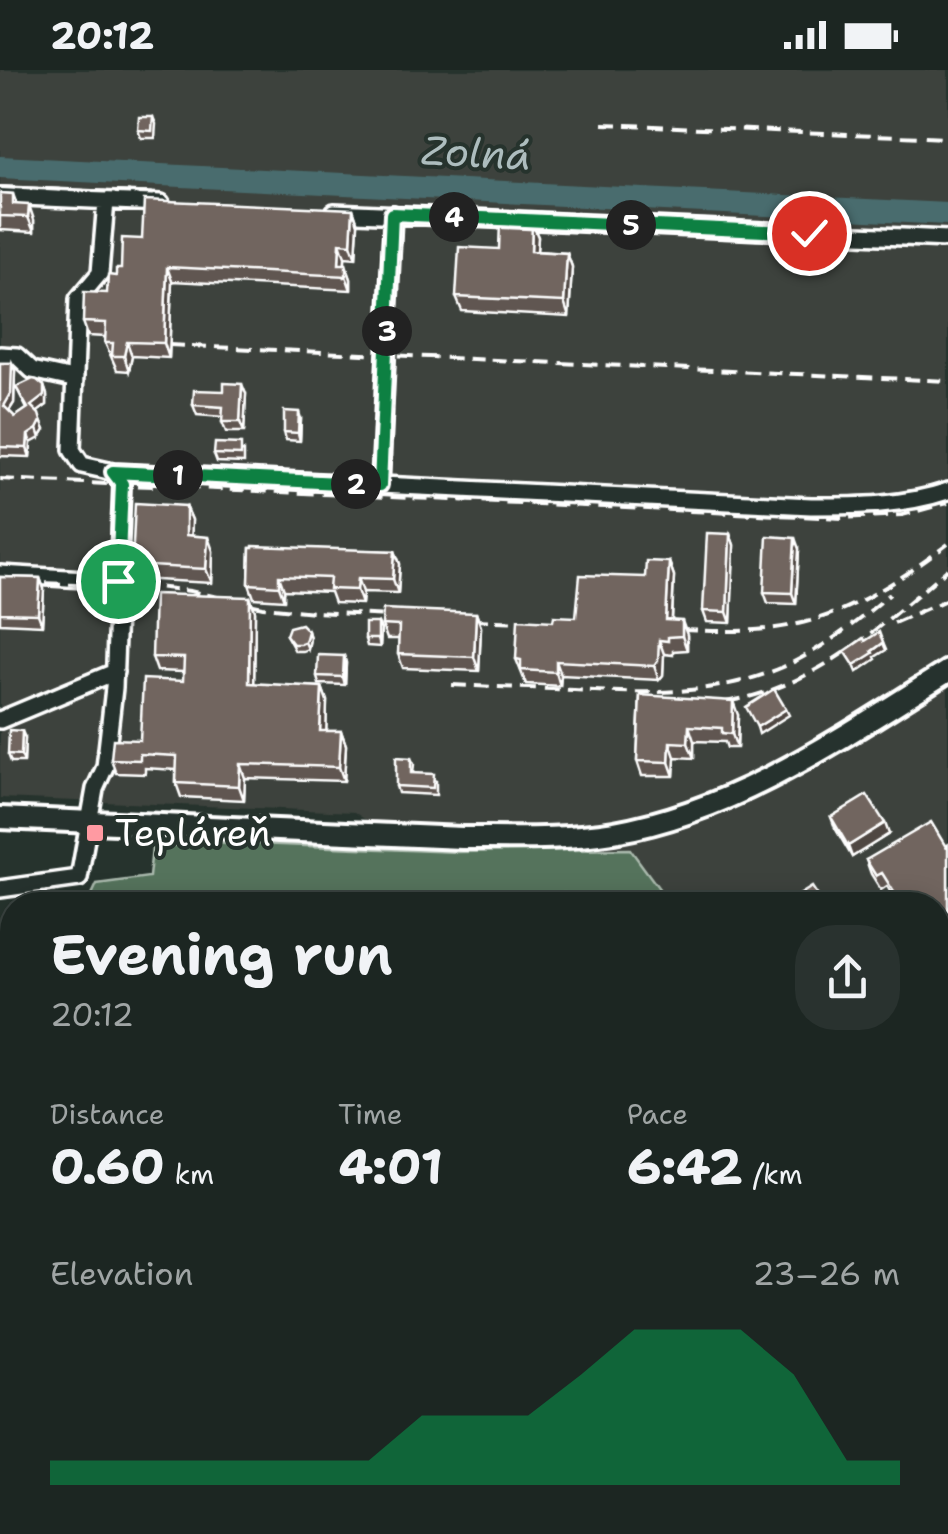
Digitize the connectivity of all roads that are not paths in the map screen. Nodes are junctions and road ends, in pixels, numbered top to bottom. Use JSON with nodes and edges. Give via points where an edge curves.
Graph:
{"nodes":[{"id":1,"x":0,"y":196,"type":"edge"},
{"id":2,"x":106,"y":201,"type":"junction"},
{"id":3,"x":182,"y":204,"type":"edge"},
{"id":4,"x":316,"y":211,"type":"edge"},
{"id":5,"x":392,"y":214,"type":"junction"},
{"id":6,"x":948,"y":239,"type":"edge"},
{"id":7,"x":0,"y":355,"type":"edge"},
{"id":8,"x":73,"y":379,"type":"junction"},
{"id":9,"x":113,"y":472,"type":"junction"},
{"id":10,"x":380,"y":485,"type":"junction"},
{"id":11,"x":948,"y":491,"type":"edge"},
{"id":12,"x":0,"y":574,"type":"edge"},
{"id":13,"x":118,"y":581,"type":"junction"},
{"id":14,"x":948,"y":671,"type":"edge"},
{"id":15,"x":114,"y":672,"type":"junction"},
{"id":16,"x":0,"y":720,"type":"edge"},
{"id":17,"x":0,"y":818,"type":"edge"},
{"id":18,"x":88,"y":822,"type":"junction"},
{"id":19,"x":0,"y":890,"type":"edge"}],
"edges":[{"from":1,"to":2,"type":"street"},
{"from":2,"to":3,"type":"street"},
{"from":2,"to":8,"type":"street","via":[[100,273],[78,299]]},
{"from":4,"to":5,"type":"street"},
{"from":5,"to":6,"type":"street"},
{"from":5,"to":10,"type":"street"},
{"from":7,"to":8,"type":"street"},
{"from":8,"to":9,"type":"street","via":[[72,450],[82,465]]},
{"from":9,"to":10,"type":"street"},
{"from":9,"to":13,"type":"street","via":[[122,484]]},
{"from":10,"to":11,"type":"street","via":[[827,506],[874,506]]},
{"from":12,"to":13,"type":"street"},
{"from":13,"to":15,"type":"street"},
{"from":14,"to":18,"type":"main road","via":[[736,793],[612,832],[462,838]]},
{"from":15,"to":16,"type":"street"},
{"from":15,"to":18,"type":"street","via":[[105,768]]},
{"from":17,"to":18,"type":"main road"},
{"from":18,"to":19,"type":"street","via":[[79,878]]}]}
